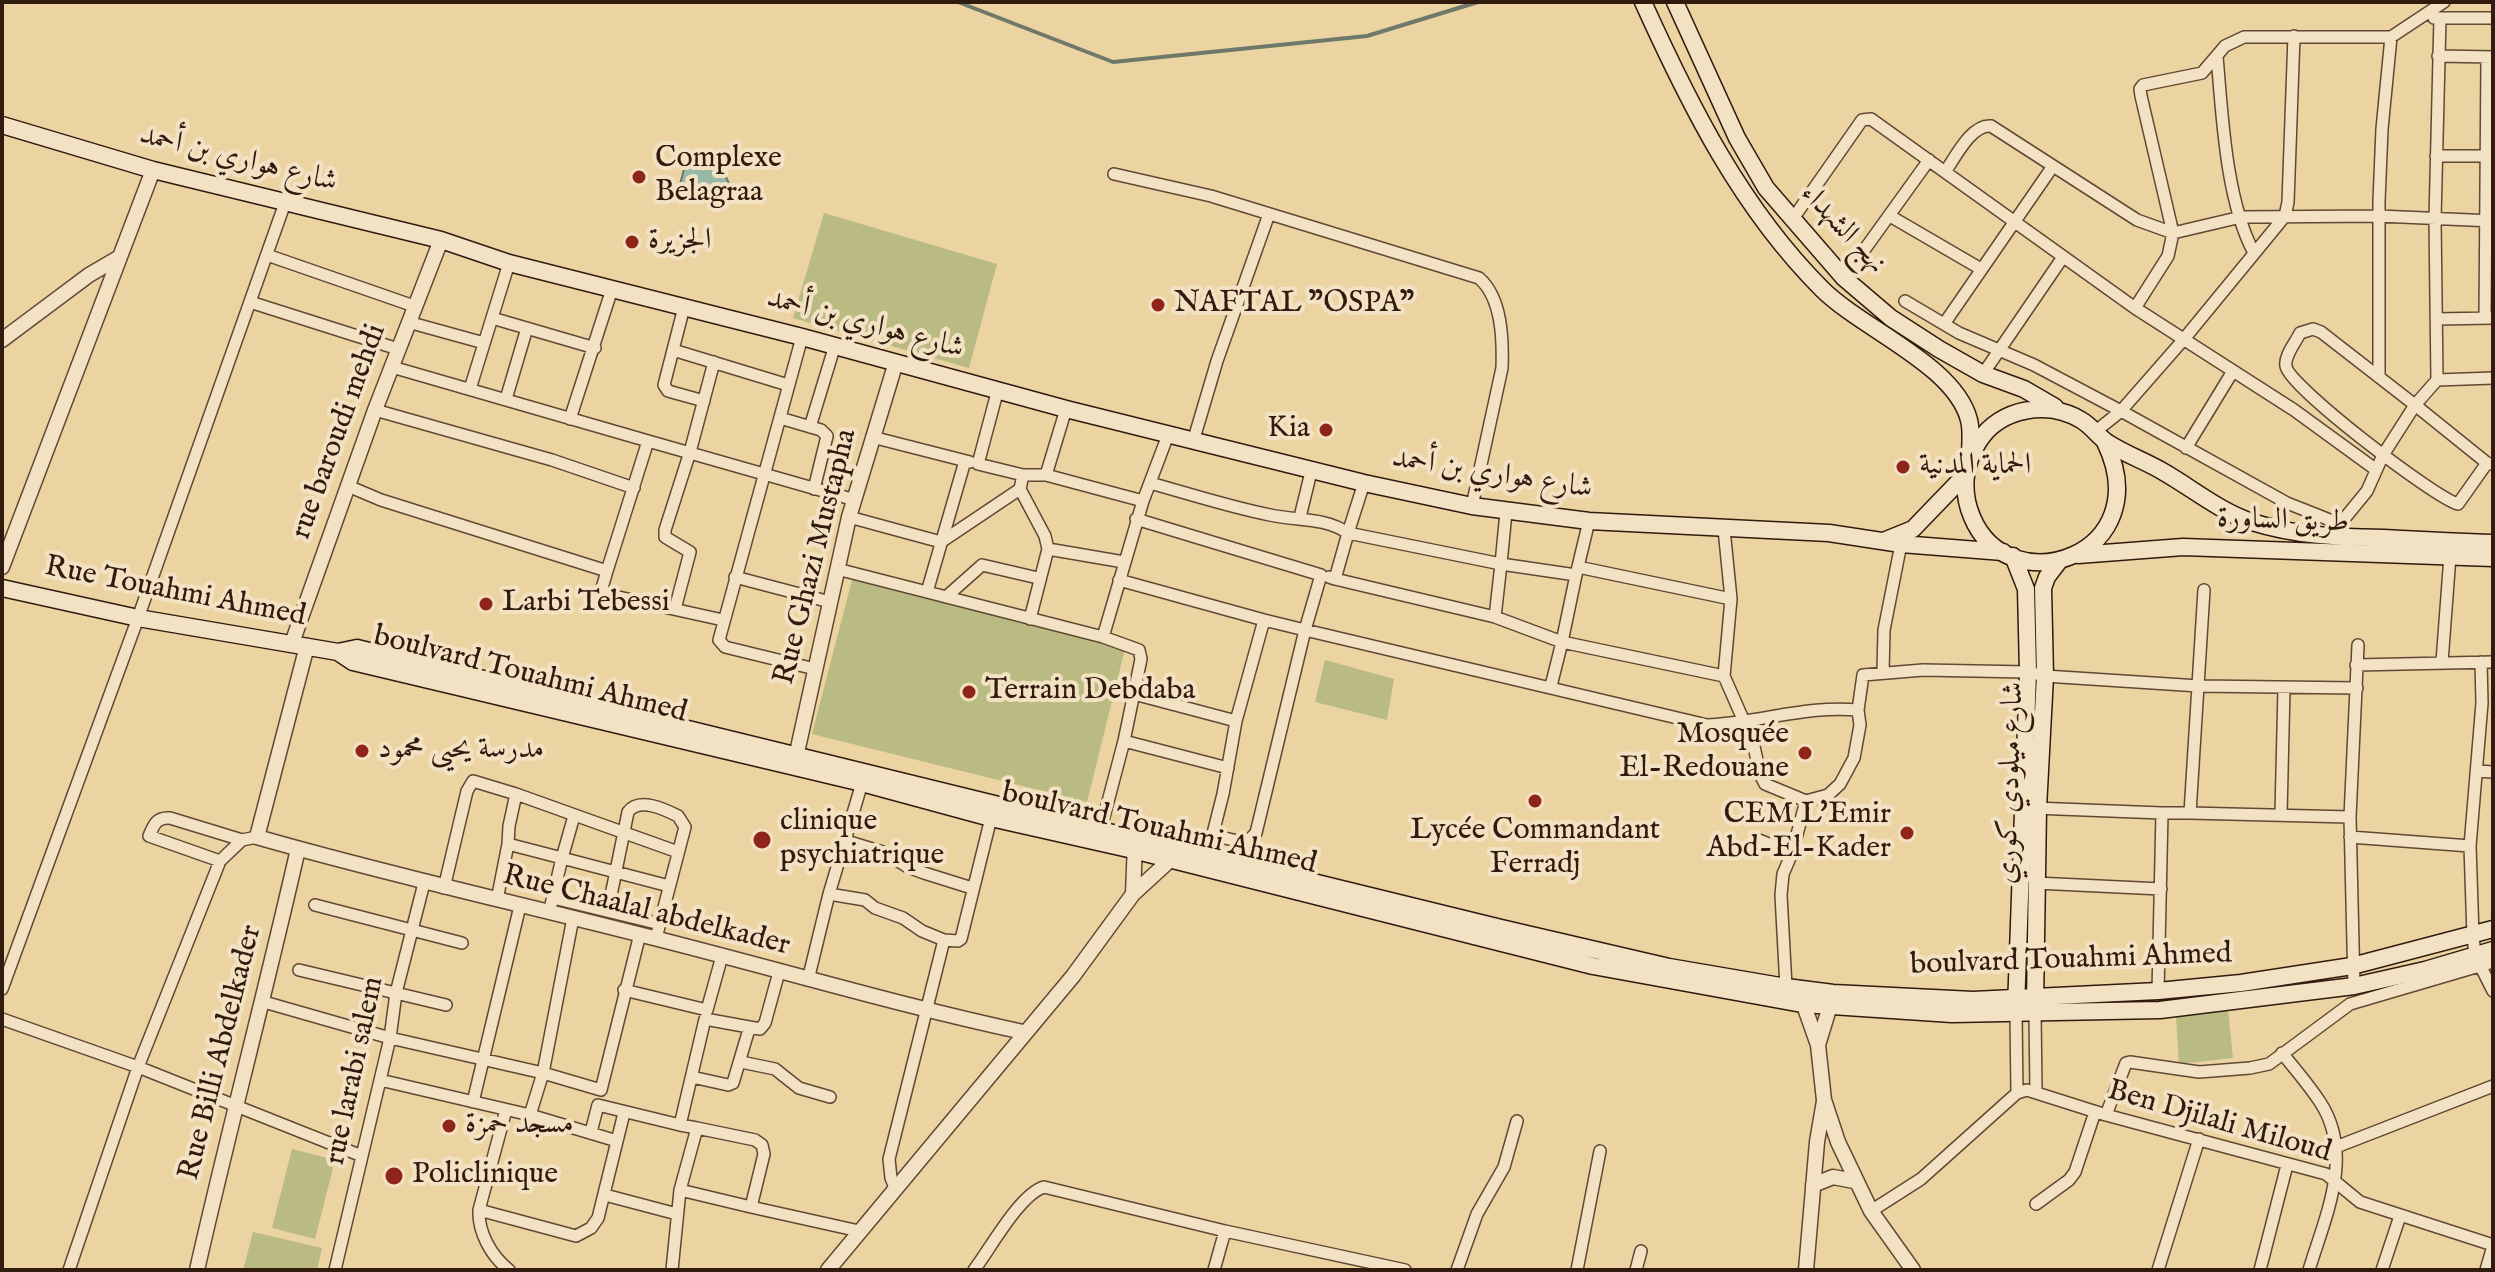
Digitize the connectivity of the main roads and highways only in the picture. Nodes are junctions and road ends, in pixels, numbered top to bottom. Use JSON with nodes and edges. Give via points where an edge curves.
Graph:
{"nodes":[{"id":1,"x":1643,"y":2,"type":"edge"},
{"id":2,"x":1675,"y":2,"type":"edge"},
{"id":3,"x":2,"y":125,"type":"edge"},
{"id":4,"x":2059,"y":410,"type":"junction"},
{"id":5,"x":2101,"y":437,"type":"junction"},
{"id":6,"x":1968,"y":466,"type":"junction"},
{"id":7,"x":1902,"y":539,"type":"junction"},
{"id":8,"x":2493,"y":543,"type":"edge"},
{"id":9,"x":2008,"y":554,"type":"junction"},
{"id":10,"x":2066,"y":558,"type":"junction"},
{"id":11,"x":2493,"y":558,"type":"edge"},
{"id":12,"x":2,"y":588,"type":"edge"},
{"id":13,"x":338,"y":652,"type":"joint"},
{"id":14,"x":795,"y":761,"type":"junction"},
{"id":15,"x":2030,"y":809,"type":"junction"},
{"id":16,"x":1134,"y":844,"type":"junction"},
{"id":17,"x":1171,"y":855,"type":"junction"},
{"id":18,"x":2493,"y":929,"type":"edge"},
{"id":19,"x":1499,"y":935,"type":"junction"},
{"id":20,"x":2493,"y":950,"type":"edge"},
{"id":21,"x":2483,"y":961,"type":"edge"},
{"id":22,"x":2036,"y":996,"type":"junction"},
{"id":23,"x":2016,"y":1006,"type":"junction"},
{"id":24,"x":2035,"y":1013,"type":"junction"}],
"edges":[{"from":1,"to":6,"type":"main road","name":"نهج الشهداء","via":[[1710,139],[1795,260],[1825,291],[1952,387],[1970,422]]},
{"from":2,"to":4,"type":"main road","name":"نهج الشهداء","via":[[1737,138],[1766,188],[1844,278],[1891,318],[1983,374]]},
{"from":3,"to":7,"type":"main road","name":"شارع هواري بن أحمد","via":[[153,170],[441,240],[509,263],[1364,483],[1506,512],[1589,521]]},
{"from":4,"to":5,"type":"main road"},
{"from":4,"to":6,"type":"main road","via":[[2037,408],[1996,423],[1981,438]]},
{"from":5,"to":8,"type":"main road","name":"طريق الساورة","via":[[2249,521],[2299,534],[2336,530]]},
{"from":5,"to":10,"type":"main road","via":[[2115,462],[2116,507],[2092,544]]},
{"from":6,"to":7,"type":"main road"},
{"from":6,"to":9,"type":"main road","via":[[1966,496],[1972,518],[1985,537]]},
{"from":7,"to":9,"type":"main road"},
{"from":9,"to":10,"type":"main road","via":[[2036,562]]},
{"from":9,"to":15,"type":"main road","name":"شارع ميلودي كوري","via":[[2026,589]]},
{"from":10,"to":11,"type":"main road","name":"طريق الساورة","via":[[2183,547]]},
{"from":10,"to":15,"type":"main road","name":"شارع ميلودي كوري","via":[[2043,588],[2045,676]]},
{"from":12,"to":13,"type":"main road","name":"Rue Touahmi Ahmed","via":[[138,618]]},
{"from":13,"to":14,"type":"main road","name":"boulvard Touahmi Ahmed","via":[[357,648]]},
{"from":14,"to":16,"type":"main road","name":"boulvard Touahmi Ahmed","via":[[991,818]]},
{"from":14,"to":16,"type":"main road","name":"boulvard Touahmi Ahmed","via":[[1101,828]]},
{"from":15,"to":22,"type":"main road","name":"شارع ميلودي كوري"},
{"from":15,"to":23,"type":"main road","name":"شارع ميلودي كوري"},
{"from":16,"to":17,"type":"main road","name":"boulvard Touahmi Ahmed"},
{"from":17,"to":19,"type":"main road","name":"boulvard Touahmi Ahmed"},
{"from":17,"to":19,"type":"main road","name":"boulvard Touahmi Ahmed","via":[[1207,857]]},
{"from":18,"to":22,"type":"main road","name":"boulvard Touahmi Ahmed","via":[[2352,966],[2241,983]]},
{"from":19,"to":23,"type":"main road","name":"boulvard Touahmi Ahmed","via":[[1832,1000],[1973,1000]]},
{"from":20,"to":21,"type":"main road","name":"boulvard Touahmi Ahmed"},
{"from":21,"to":24,"type":"main road","name":"boulvard Touahmi Ahmed","via":[[2354,986],[2160,1010]]},
{"from":22,"to":23,"type":"main road","name":"boulvard Touahmi Ahmed"},
{"from":22,"to":24,"type":"main road","name":"شارع ميلودي كوري"},
{"from":23,"to":24,"type":"main road","name":"boulvard Touahmi Ahmed"}]}
